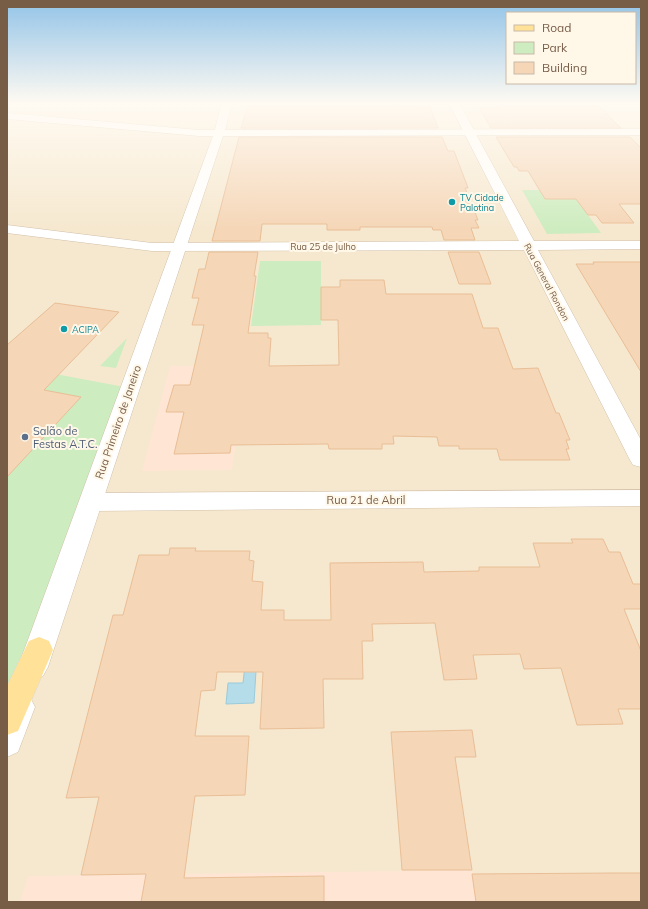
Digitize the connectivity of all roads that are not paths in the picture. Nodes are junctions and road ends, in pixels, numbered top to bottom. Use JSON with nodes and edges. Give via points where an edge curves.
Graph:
{"nodes":[{"id":1,"x":215,"y":145,"type":"edge"},
{"id":2,"x":476,"y":145,"type":"edge"},
{"id":3,"x":7,"y":229,"type":"edge"},
{"id":4,"x":641,"y":245,"type":"edge"},
{"id":5,"x":528,"y":246,"type":"junction"},
{"id":6,"x":180,"y":247,"type":"junction"},
{"id":7,"x":641,"y":460,"type":"edge"},
{"id":8,"x":641,"y":498,"type":"edge"},
{"id":9,"x":91,"y":502,"type":"junction"},
{"id":10,"x":39,"y":650,"type":"junction"},
{"id":11,"x":7,"y":720,"type":"edge"},
{"id":12,"x":7,"y":742,"type":"edge"}],
"edges":[{"from":1,"to":6,"type":"street","name":"Rua Primeiro de Janeiro"},
{"from":2,"to":5,"type":"street","name":"Rua General Rondon"},
{"from":3,"to":6,"type":"street","name":"Rua 25 de Julho","via":[[152,247]]},
{"from":4,"to":5,"type":"street","name":"Rua 25 de Julho"},
{"from":5,"to":6,"type":"street","name":"Rua 25 de Julho"},
{"from":5,"to":7,"type":"street","name":"Rua General Rondon"},
{"from":6,"to":9,"type":"street","name":"Rua Primeiro de Janeiro"},
{"from":8,"to":9,"type":"street","name":"Rua 21 de Abril"},
{"from":9,"to":10,"type":"street","name":"Rua Primeiro de Janeiro"},
{"from":10,"to":11,"type":"main road"},
{"from":10,"to":12,"type":"street","name":"Rua Primeiro de Janeiro"}]}
